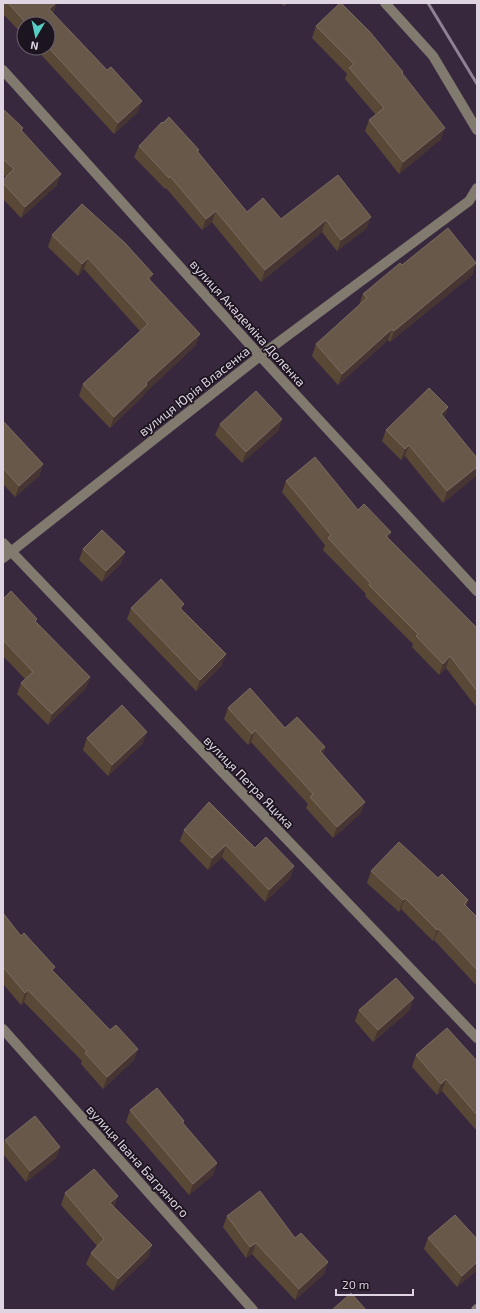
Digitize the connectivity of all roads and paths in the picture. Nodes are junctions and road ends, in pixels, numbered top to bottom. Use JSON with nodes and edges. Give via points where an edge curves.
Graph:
{"nodes":[{"id":1,"x":385,"y":3,"type":"edge"},
{"id":2,"x":3,"y":70,"type":"edge"},
{"id":3,"x":477,"y":130,"type":"edge"},
{"id":4,"x":477,"y":188,"type":"edge"},
{"id":5,"x":260,"y":356,"type":"junction"},
{"id":6,"x":3,"y":543,"type":"edge"},
{"id":7,"x":7,"y":555,"type":"edge"},
{"id":8,"x":477,"y":591,"type":"edge"},
{"id":9,"x":3,"y":1029,"type":"edge"},
{"id":10,"x":477,"y":1038,"type":"edge"},
{"id":11,"x":253,"y":1310,"type":"edge"}],
"edges":[{"from":1,"to":3,"type":"street","via":[[433,56]]},
{"from":2,"to":5,"type":"street","name":"вулиця Академіка Доленка"},
{"from":4,"to":5,"type":"street","name":"вулиця Юрія Власенка","via":[[469,201]]},
{"from":5,"to":7,"type":"street","name":"вулиця Юрія Власенка"},
{"from":5,"to":8,"type":"street","name":"вулиця Академіка Доленка"},
{"from":6,"to":7,"type":"street","name":"вулиця Петра Яцика"},
{"from":7,"to":10,"type":"street","name":"вулиця Петра Яцика"},
{"from":9,"to":11,"type":"street","name":"вулиця Івана Багряного"}]}
